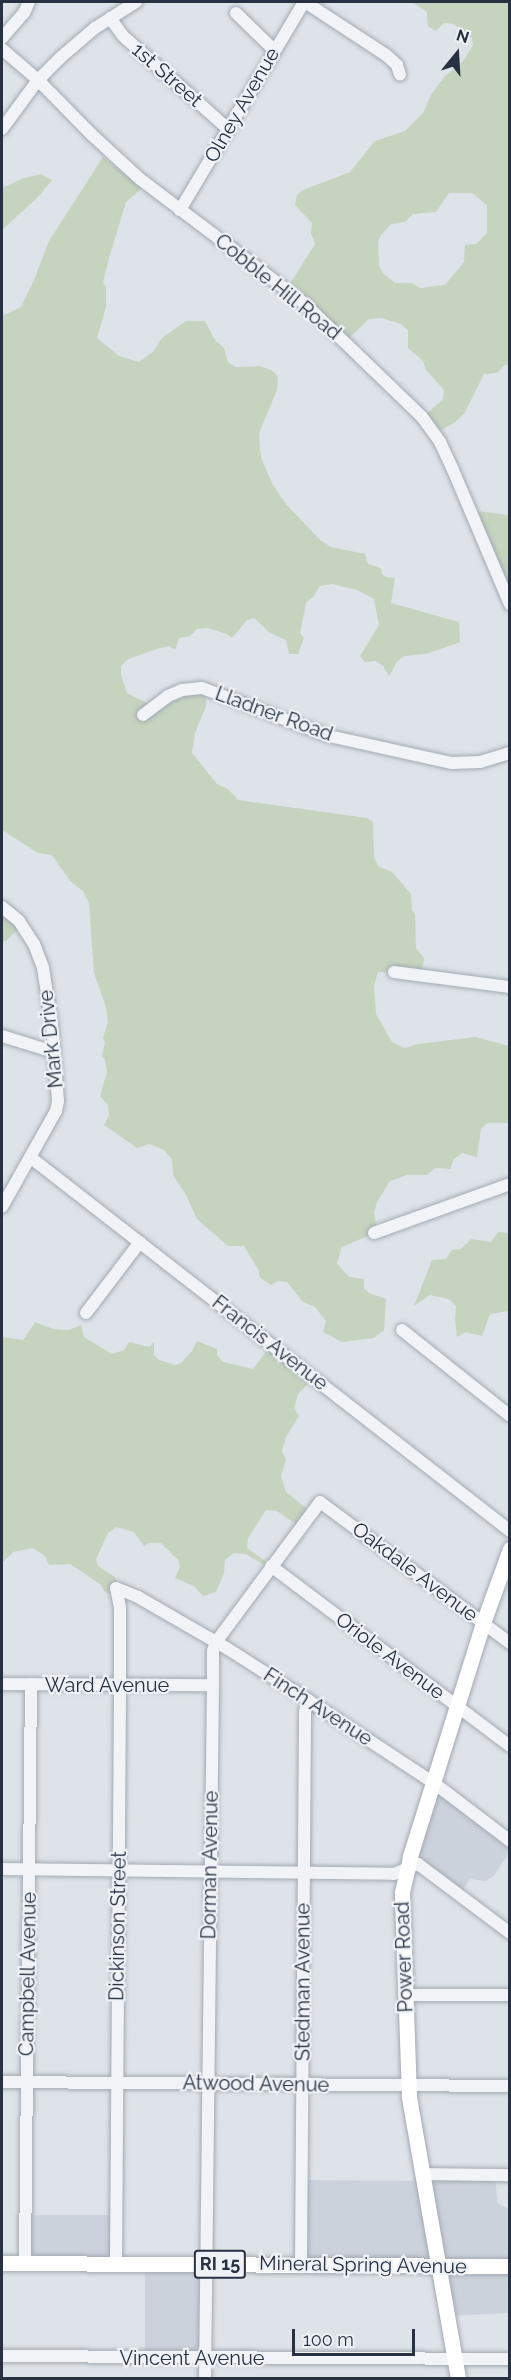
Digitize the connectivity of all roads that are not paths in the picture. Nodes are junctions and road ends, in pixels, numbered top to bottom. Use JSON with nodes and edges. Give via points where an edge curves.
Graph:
{"nodes":[{"id":1,"x":29,"y":2,"type":"edge"},
{"id":2,"x":136,"y":2,"type":"edge"},
{"id":3,"x":305,"y":2,"type":"edge"},
{"id":4,"x":236,"y":13,"type":"dead end"},
{"id":5,"x":110,"y":18,"type":"junction"},
{"id":6,"x":2,"y":38,"type":"edge"},
{"id":7,"x":2,"y":49,"type":"edge"},
{"id":8,"x":273,"y":50,"type":"junction"},
{"id":9,"x":400,"y":75,"type":"dead end"},
{"id":10,"x":38,"y":80,"type":"junction"},
{"id":11,"x":2,"y":129,"type":"edge"},
{"id":12,"x":228,"y":129,"type":"junction"},
{"id":13,"x":180,"y":210,"type":"junction"},
{"id":14,"x":510,"y":604,"type":"edge"},
{"id":15,"x":143,"y":715,"type":"dead end"},
{"id":16,"x":510,"y":753,"type":"edge"},
{"id":17,"x":2,"y":907,"type":"edge"},
{"id":18,"x":394,"y":972,"type":"dead end"},
{"id":19,"x":510,"y":987,"type":"edge"},
{"id":20,"x":2,"y":1036,"type":"edge"},
{"id":21,"x":54,"y":1052,"type":"junction"},
{"id":22,"x":30,"y":1157,"type":"junction"},
{"id":23,"x":510,"y":1184,"type":"edge"},
{"id":24,"x":2,"y":1207,"type":"edge"},
{"id":25,"x":374,"y":1233,"type":"dead end"},
{"id":26,"x":140,"y":1242,"type":"junction"},
{"id":27,"x":86,"y":1312,"type":"dead end"},
{"id":28,"x":402,"y":1330,"type":"dead end"},
{"id":29,"x":510,"y":1416,"type":"edge"},
{"id":30,"x":510,"y":1531,"type":"edge"},
{"id":31,"x":510,"y":1548,"type":"edge"},
{"id":32,"x":271,"y":1566,"type":"junction"},
{"id":33,"x":116,"y":1588,"type":"joint"},
{"id":34,"x":483,"y":1623,"type":"junction"},
{"id":35,"x":216,"y":1642,"type":"junction"},
{"id":36,"x":510,"y":1643,"type":"edge"},
{"id":37,"x":2,"y":1684,"type":"edge"},
{"id":38,"x":31,"y":1684,"type":"junction"},
{"id":39,"x":213,"y":1684,"type":"junction"},
{"id":40,"x":120,"y":1686,"type":"junction"},
{"id":41,"x":308,"y":1700,"type":"junction"},
{"id":42,"x":457,"y":1706,"type":"junction"},
{"id":43,"x":510,"y":1746,"type":"edge"},
{"id":44,"x":434,"y":1783,"type":"junction"},
{"id":45,"x":510,"y":1841,"type":"edge"},
{"id":46,"x":2,"y":1869,"type":"edge"},
{"id":47,"x":406,"y":1869,"type":"junction"},
{"id":48,"x":29,"y":1870,"type":"junction"},
{"id":49,"x":210,"y":1870,"type":"junction"},
{"id":50,"x":119,"y":1871,"type":"junction"},
{"id":51,"x":304,"y":1871,"type":"junction"},
{"id":52,"x":510,"y":1933,"type":"edge"},
{"id":53,"x":404,"y":1995,"type":"junction"},
{"id":54,"x":510,"y":1995,"type":"edge"},
{"id":55,"x":2,"y":2082,"type":"edge"},
{"id":56,"x":27,"y":2083,"type":"junction"},
{"id":57,"x":116,"y":2083,"type":"junction"},
{"id":58,"x":209,"y":2083,"type":"junction"},
{"id":59,"x":302,"y":2085,"type":"junction"},
{"id":60,"x":408,"y":2086,"type":"junction"},
{"id":61,"x":510,"y":2086,"type":"edge"},
{"id":62,"x":423,"y":2174,"type":"junction"},
{"id":63,"x":510,"y":2175,"type":"edge"},
{"id":64,"x":2,"y":2262,"type":"edge"},
{"id":65,"x":25,"y":2263,"type":"junction"},
{"id":66,"x":116,"y":2264,"type":"junction"},
{"id":67,"x":207,"y":2264,"type":"junction"},
{"id":68,"x":301,"y":2264,"type":"junction"},
{"id":69,"x":439,"y":2266,"type":"junction"},
{"id":70,"x":510,"y":2266,"type":"edge"},
{"id":71,"x":2,"y":2356,"type":"edge"},
{"id":72,"x":205,"y":2358,"type":"junction"},
{"id":73,"x":454,"y":2359,"type":"junction"},
{"id":74,"x":510,"y":2359,"type":"edge"},
{"id":75,"x":205,"y":2379,"type":"edge"},
{"id":76,"x":458,"y":2379,"type":"edge"}],
"edges":[{"from":1,"to":6,"type":"street"},
{"from":2,"to":5,"type":"street"},
{"from":3,"to":8,"type":"street","name":"Olney Avenue"},
{"from":3,"to":9,"type":"street","via":[[387,55]]},
{"from":4,"to":8,"type":"street"},
{"from":5,"to":10,"type":"street","via":[[83,37]]},
{"from":5,"to":12,"type":"street","name":"1st Street","via":[[123,36]]},
{"from":7,"to":10,"type":"street","name":"Cobble Hill Road"},
{"from":8,"to":12,"type":"street","name":"Olney Avenue"},
{"from":10,"to":11,"type":"street"},
{"from":10,"to":13,"type":"street","name":"Cobble Hill Road","via":[[123,164]]},
{"from":12,"to":13,"type":"street","name":"Olney Avenue"},
{"from":13,"to":14,"type":"street","name":"Cobble Hill Road","via":[[304,303],[422,417],[440,442]]},
{"from":15,"to":16,"type":"street","name":"Lladner Road","via":[[168,696],[202,688],[329,736],[464,764]]},
{"from":17,"to":21,"type":"street","name":"Mark Drive","via":[[19,921],[43,968]]},
{"from":18,"to":19,"type":"street"},
{"from":20,"to":21,"type":"street"},
{"from":21,"to":22,"type":"street","name":"Mark Drive","via":[[56,1111]]},
{"from":22,"to":24,"type":"street","name":"Mark Drive"},
{"from":22,"to":26,"type":"street","name":"Francis Avenue"},
{"from":23,"to":25,"type":"street"},
{"from":26,"to":27,"type":"street"},
{"from":26,"to":30,"type":"street","name":"Francis Avenue"},
{"from":28,"to":29,"type":"street"},
{"from":31,"to":34,"type":"main road","name":"Power Road"},
{"from":32,"to":34,"type":"street","name":"Oakdale Avenue","via":[[320,1502]]},
{"from":32,"to":35,"type":"street"},
{"from":32,"to":42,"type":"street","name":"Oriole Avenue"},
{"from":33,"to":35,"type":"street","name":"Finch Avenue"},
{"from":33,"to":40,"type":"street","name":"Dickinson Street","via":[[120,1608]]},
{"from":34,"to":36,"type":"street","name":"Oakdale Avenue"},
{"from":34,"to":42,"type":"main road","name":"Power Road"},
{"from":35,"to":39,"type":"street","name":"Dorman Avenue"},
{"from":35,"to":41,"type":"street","name":"Finch Avenue"},
{"from":37,"to":38,"type":"street","name":"Ward Avenue"},
{"from":38,"to":40,"type":"street","name":"Ward Avenue"},
{"from":38,"to":48,"type":"street","name":"Campbell Avenue"},
{"from":39,"to":40,"type":"street","name":"Ward Avenue"},
{"from":39,"to":49,"type":"street","name":"Dorman Avenue"},
{"from":40,"to":50,"type":"street","name":"Dickinson Street"},
{"from":41,"to":44,"type":"street","name":"Finch Avenue"},
{"from":41,"to":51,"type":"street","name":"Stedman Avenue"},
{"from":42,"to":43,"type":"street","name":"Oriole Avenue"},
{"from":42,"to":44,"type":"main road","name":"Power Road"},
{"from":44,"to":45,"type":"street","name":"Finch Avenue"},
{"from":44,"to":47,"type":"main road","name":"Power Road"},
{"from":46,"to":48,"type":"street"},
{"from":47,"to":51,"type":"street","via":[[394,1874]]},
{"from":47,"to":52,"type":"street","via":[[418,1864]]},
{"from":47,"to":53,"type":"main road","name":"Power Road","via":[[401,1911]]},
{"from":48,"to":50,"type":"street"},
{"from":48,"to":56,"type":"street","name":"Campbell Avenue"},
{"from":49,"to":50,"type":"street"},
{"from":49,"to":51,"type":"street"},
{"from":49,"to":58,"type":"street","name":"Dorman Avenue"},
{"from":50,"to":57,"type":"street","name":"Dickinson Street"},
{"from":51,"to":59,"type":"street","name":"Stedman Avenue"},
{"from":53,"to":54,"type":"street"},
{"from":53,"to":60,"type":"main road","name":"Power Road"},
{"from":55,"to":56,"type":"street","name":"Atwood Avenue"},
{"from":56,"to":57,"type":"street","name":"Atwood Avenue"},
{"from":56,"to":65,"type":"street","name":"Campbell Avenue"},
{"from":57,"to":58,"type":"street","name":"Atwood Avenue"},
{"from":57,"to":66,"type":"street","name":"Dickinson Street"},
{"from":58,"to":59,"type":"street","name":"Atwood Avenue"},
{"from":58,"to":67,"type":"street","name":"Dorman Avenue"},
{"from":59,"to":60,"type":"street","name":"Atwood Avenue"},
{"from":59,"to":68,"type":"street","name":"Stedman Avenue"},
{"from":60,"to":61,"type":"street","name":"Atwood Avenue"},
{"from":60,"to":62,"type":"main road","name":"Power Road"},
{"from":62,"to":63,"type":"street"},
{"from":62,"to":69,"type":"main road","name":"Power Road"},
{"from":64,"to":65,"type":"main road","name":"Mineral Spring Avenue","number":"RI 15"},
{"from":65,"to":66,"type":"main road","name":"Mineral Spring Avenue","number":"RI 15"},
{"from":66,"to":67,"type":"main road","name":"Mineral Spring Avenue","number":"RI 15"},
{"from":67,"to":68,"type":"main road","name":"Mineral Spring Avenue","number":"RI 15"},
{"from":67,"to":72,"type":"street","name":"Dorman Avenue"},
{"from":68,"to":69,"type":"main road","name":"Mineral Spring Avenue","number":"RI 15"},
{"from":69,"to":70,"type":"main road","name":"Mineral Spring Avenue","number":"RI 15"},
{"from":69,"to":73,"type":"main road","name":"Power Road"},
{"from":71,"to":72,"type":"street","name":"Vincent Avenue"},
{"from":72,"to":73,"type":"street","name":"Vincent Avenue"},
{"from":72,"to":75,"type":"street","name":"Dorman Avenue"},
{"from":73,"to":74,"type":"street","name":"Vincent Avenue"},
{"from":73,"to":76,"type":"main road","name":"Power Road"}]}
